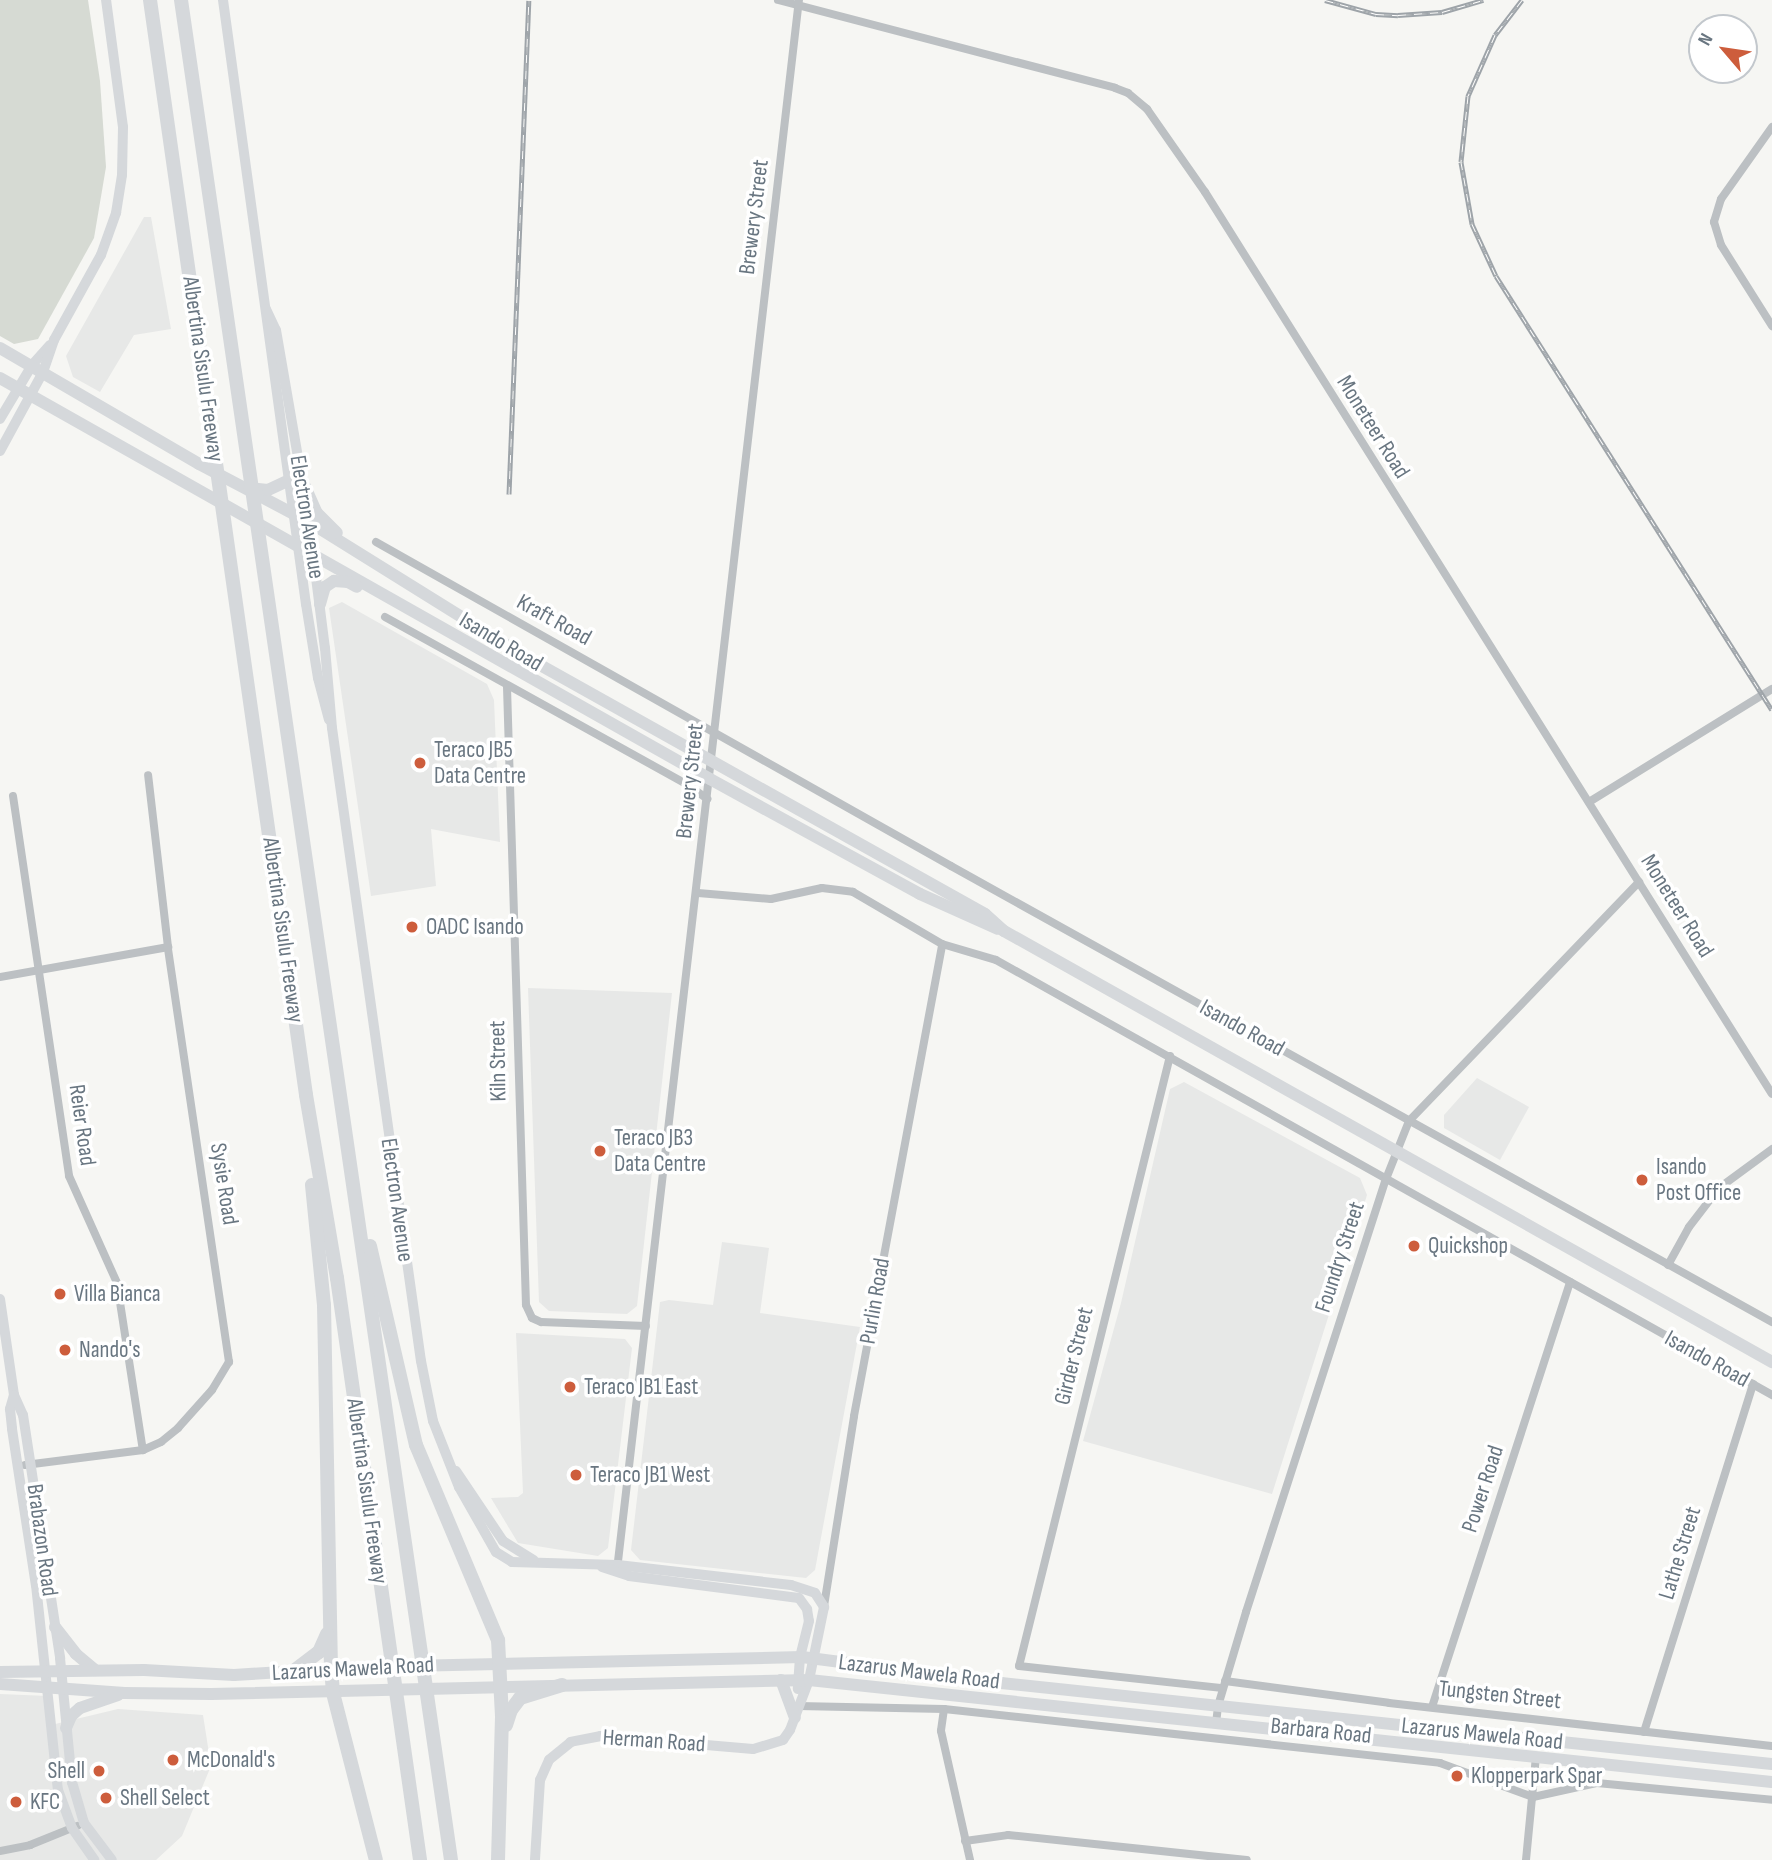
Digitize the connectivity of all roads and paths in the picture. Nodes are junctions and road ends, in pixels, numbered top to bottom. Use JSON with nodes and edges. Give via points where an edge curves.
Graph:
{"nodes":[{"id":1,"x":106,"y":0,"type":"edge"},
{"id":2,"x":150,"y":0,"type":"edge"},
{"id":3,"x":180,"y":0,"type":"edge"},
{"id":4,"x":223,"y":0,"type":"edge"},
{"id":5,"x":778,"y":0,"type":"edge"},
{"id":6,"x":798,"y":2,"type":"edge"},
{"id":7,"x":1772,"y":127,"type":"edge"},
{"id":8,"x":1772,"y":326,"type":"edge"},
{"id":9,"x":0,"y":348,"type":"edge"},
{"id":10,"x":37,"y":369,"type":"junction"},
{"id":11,"x":0,"y":378,"type":"edge"},
{"id":12,"x":280,"y":385,"type":"junction"},
{"id":13,"x":17,"y":388,"type":"junction"},
{"id":14,"x":30,"y":396,"type":"junction"},
{"id":15,"x":0,"y":419,"type":"edge"},
{"id":16,"x":0,"y":451,"type":"edge"},
{"id":17,"x":303,"y":482,"type":"junction"},
{"id":18,"x":285,"y":483,"type":"junction"},
{"id":19,"x":242,"y":487,"type":"junction"},
{"id":20,"x":289,"y":512,"type":"junction"},
{"id":21,"x":309,"y":522,"type":"junction"},
{"id":22,"x":293,"y":541,"type":"junction"},
{"id":23,"x":376,"y":542,"type":"dead end"},
{"id":24,"x":355,"y":551,"type":"junction"},
{"id":25,"x":312,"y":552,"type":"junction"},
{"id":26,"x":386,"y":596,"type":"junction"},
{"id":27,"x":320,"y":604,"type":"junction"},
{"id":28,"x":385,"y":617,"type":"dead end"},
{"id":29,"x":508,"y":687,"type":"junction"},
{"id":30,"x":1772,"y":688,"type":"edge"},
{"id":31,"x":331,"y":728,"type":"junction"},
{"id":32,"x":714,"y":732,"type":"junction"},
{"id":33,"x":712,"y":761,"type":"junction"},
{"id":34,"x":148,"y":775,"type":"dead end"},
{"id":35,"x":710,"y":779,"type":"junction"},
{"id":36,"x":13,"y":796,"type":"dead end"},
{"id":37,"x":707,"y":799,"type":"junction"},
{"id":38,"x":1589,"y":802,"type":"junction"},
{"id":39,"x":1639,"y":882,"type":"junction"},
{"id":40,"x":698,"y":892,"type":"junction"},
{"id":41,"x":1004,"y":932,"type":"junction"},
{"id":42,"x":942,"y":944,"type":"junction"},
{"id":43,"x":168,"y":947,"type":"junction"},
{"id":44,"x":38,"y":970,"type":"junction"},
{"id":45,"x":0,"y":977,"type":"edge"},
{"id":46,"x":1170,"y":1056,"type":"junction"},
{"id":47,"x":1772,"y":1094,"type":"edge"},
{"id":48,"x":1409,"y":1121,"type":"junction"},
{"id":49,"x":1772,"y":1149,"type":"edge"},
{"id":50,"x":314,"y":1151,"type":"junction"},
{"id":51,"x":1396,"y":1151,"type":"junction"},
{"id":52,"x":1386,"y":1179,"type":"junction"},
{"id":53,"x":356,"y":1198,"type":"junction"},
{"id":54,"x":1668,"y":1265,"type":"junction"},
{"id":55,"x":1570,"y":1282,"type":"junction"},
{"id":56,"x":0,"y":1299,"type":"edge"},
{"id":57,"x":1772,"y":1322,"type":"edge"},
{"id":58,"x":646,"y":1326,"type":"junction"},
{"id":59,"x":1772,"y":1362,"type":"edge"},
{"id":60,"x":1753,"y":1384,"type":"junction"},
{"id":61,"x":14,"y":1395,"type":"junction"},
{"id":62,"x":1772,"y":1395,"type":"edge"},
{"id":63,"x":143,"y":1450,"type":"junction"},
{"id":64,"x":31,"y":1465,"type":"junction"},
{"id":65,"x":18,"y":1466,"type":"junction"},
{"id":66,"x":617,"y":1569,"type":"junction"},
{"id":67,"x":824,"y":1607,"type":"junction"},
{"id":68,"x":55,"y":1627,"type":"junction"},
{"id":69,"x":328,"y":1632,"type":"junction"},
{"id":70,"x":800,"y":1657,"type":"junction"},
{"id":71,"x":815,"y":1659,"type":"junction"},
{"id":72,"x":502,"y":1663,"type":"junction"},
{"id":73,"x":1018,"y":1666,"type":"joint"},
{"id":74,"x":331,"y":1669,"type":"junction"},
{"id":75,"x":62,"y":1670,"type":"junction"},
{"id":76,"x":95,"y":1670,"type":"junction"},
{"id":77,"x":45,"y":1671,"type":"junction"},
{"id":78,"x":0,"y":1672,"type":"edge"},
{"id":79,"x":291,"y":1673,"type":"junction"},
{"id":80,"x":781,"y":1680,"type":"junction"},
{"id":81,"x":803,"y":1680,"type":"junction"},
{"id":82,"x":0,"y":1684,"type":"edge"},
{"id":83,"x":562,"y":1685,"type":"junction"},
{"id":84,"x":1224,"y":1685,"type":"junction"},
{"id":85,"x":502,"y":1686,"type":"junction"},
{"id":86,"x":46,"y":1688,"type":"junction"},
{"id":87,"x":63,"y":1688,"type":"junction"},
{"id":88,"x":125,"y":1693,"type":"junction"},
{"id":89,"x":333,"y":1693,"type":"junction"},
{"id":90,"x":1218,"y":1706,"type":"junction"},
{"id":91,"x":1432,"y":1707,"type":"junction"},
{"id":92,"x":797,"y":1709,"type":"junction"},
{"id":93,"x":944,"y":1709,"type":"junction"},
{"id":94,"x":1216,"y":1723,"type":"junction"},
{"id":95,"x":66,"y":1728,"type":"junction"},
{"id":96,"x":1644,"y":1732,"type":"junction"},
{"id":97,"x":1482,"y":1734,"type":"junction"},
{"id":98,"x":1772,"y":1746,"type":"edge"},
{"id":99,"x":500,"y":1750,"type":"junction"},
{"id":100,"x":1536,"y":1758,"type":"junction"},
{"id":101,"x":1772,"y":1764,"type":"edge"},
{"id":102,"x":1772,"y":1782,"type":"edge"},
{"id":103,"x":1533,"y":1797,"type":"junction"},
{"id":104,"x":1772,"y":1800,"type":"edge"},
{"id":105,"x":84,"y":1823,"type":"junction"},
{"id":106,"x":72,"y":1828,"type":"junction"},
{"id":107,"x":965,"y":1841,"type":"junction"},
{"id":108,"x":0,"y":1851,"type":"edge"},
{"id":109,"x":94,"y":1860,"type":"edge"},
{"id":110,"x":112,"y":1860,"type":"edge"},
{"id":111,"x":376,"y":1860,"type":"edge"},
{"id":112,"x":420,"y":1860,"type":"edge"},
{"id":113,"x":451,"y":1860,"type":"edge"},
{"id":114,"x":498,"y":1860,"type":"edge"},
{"id":115,"x":535,"y":1860,"type":"edge"},
{"id":116,"x":970,"y":1860,"type":"edge"},
{"id":117,"x":1247,"y":1860,"type":"edge"},
{"id":118,"x":1526,"y":1860,"type":"edge"}],
"edges":[{"from":1,"to":10,"type":"main road","via":[[123,127],[120,192],[101,255]]},
{"from":2,"to":50,"type":"highway","name":"Albertina Sisulu Freeway"},
{"from":3,"to":53,"type":"highway","name":"Albertina Sisulu Freeway"},
{"from":4,"to":12,"type":"main road","name":"Electron Avenue","via":[[266,309],[276,330]]},
{"from":5,"to":6,"type":"street","name":"Moneteer Road"},
{"from":6,"to":32,"type":"street","name":"Brewery Street"},
{"from":6,"to":38,"type":"street","name":"Moneteer Road","via":[[1115,88],[1147,108],[1205,192]]},
{"from":7,"to":8,"type":"street","via":[[1721,199],[1714,222],[1721,245]]},
{"from":9,"to":10,"type":"main road","name":"Isando Road"},
{"from":10,"to":13,"type":"main road"},
{"from":10,"to":14,"type":"main road"},
{"from":10,"to":19,"type":"main road","name":"Isando Road"},
{"from":11,"to":13,"type":"main road","name":"Isando Road"},
{"from":12,"to":17,"type":"main road","name":"Electron Avenue"},
{"from":12,"to":18,"type":"main road","name":"Electron Avenue"},
{"from":13,"to":14,"type":"main road","name":"Isando Road"},
{"from":13,"to":15,"type":"main road"},
{"from":14,"to":16,"type":"main road"},
{"from":14,"to":22,"type":"main road","name":"Isando Road"},
{"from":17,"to":21,"type":"main road","name":"Electron Avenue"},
{"from":17,"to":24,"type":"main road","via":[[317,513]]},
{"from":18,"to":19,"type":"main road","via":[[268,490]]},
{"from":18,"to":20,"type":"main road","name":"Electron Avenue"},
{"from":19,"to":20,"type":"main road","name":"Isando Road"},
{"from":20,"to":21,"type":"main road","name":"Isando Road"},
{"from":20,"to":22,"type":"main road","name":"Electron Avenue"},
{"from":21,"to":24,"type":"main road","name":"Isando Road"},
{"from":21,"to":25,"type":"main road","name":"Electron Avenue"},
{"from":22,"to":25,"type":"main road","name":"Isando Road"},
{"from":22,"to":31,"type":"main road","name":"Electron Avenue"},
{"from":23,"to":32,"type":"street","name":"Kraft Road"},
{"from":24,"to":33,"type":"main road","name":"Isando Road","via":[[494,638]]},
{"from":25,"to":26,"type":"main road","name":"Isando Road"},
{"from":25,"to":27,"type":"main road","name":"Electron Avenue"},
{"from":26,"to":27,"type":"main road","via":[[334,581],[325,587]]},
{"from":26,"to":35,"type":"main road","name":"Isando Road"},
{"from":27,"to":31,"type":"main road","name":"Electron Avenue"},
{"from":28,"to":29,"type":"street"},
{"from":29,"to":37,"type":"street"},
{"from":29,"to":58,"type":"street","name":"Kiln Street","via":[[526,1305],[532,1318],[541,1322]]},
{"from":30,"to":38,"type":"street"},
{"from":31,"to":66,"type":"main road","name":"Electron Avenue","via":[[433,1421],[459,1488],[496,1552],[512,1562]]},
{"from":32,"to":33,"type":"street","name":"Brewery Street"},
{"from":32,"to":48,"type":"street","name":"Isando Road"},
{"from":33,"to":35,"type":"street","name":"Brewery Street"},
{"from":33,"to":41,"type":"main road","name":"Isando Road","via":[[985,914]]},
{"from":34,"to":43,"type":"street","name":"Sysie Road"},
{"from":35,"to":37,"type":"street","name":"Brewery Street"},
{"from":35,"to":41,"type":"main road","name":"Isando Road","via":[[920,894]]},
{"from":36,"to":44,"type":"street","name":"Reier Road"},
{"from":37,"to":40,"type":"street","name":"Brewery Street"},
{"from":38,"to":39,"type":"street","name":"Moneteer Road"},
{"from":39,"to":47,"type":"street","name":"Moneteer Road"},
{"from":39,"to":48,"type":"street","name":"Foundry Street"},
{"from":40,"to":42,"type":"street","name":"Isando Road","via":[[771,900],[835,888],[853,892]]},
{"from":40,"to":58,"type":"street","name":"Brewery Street"},
{"from":41,"to":51,"type":"main road","name":"Isando Road"},
{"from":42,"to":46,"type":"street","name":"Isando Road","via":[[996,960]]},
{"from":42,"to":67,"type":"street","name":"Purlin Road","via":[[854,1416]]},
{"from":43,"to":44,"type":"street"},
{"from":43,"to":63,"type":"street","name":"Sysie Road","via":[[229,1362],[218,1383],[178,1428]]},
{"from":44,"to":45,"type":"street"},
{"from":44,"to":63,"type":"street","name":"Reier Road","via":[[69,1176],[117,1283]]},
{"from":46,"to":52,"type":"street","name":"Isando Road"},
{"from":46,"to":73,"type":"street","name":"Girder Street"},
{"from":48,"to":51,"type":"street","name":"Foundry Street"},
{"from":48,"to":54,"type":"street","name":"Isando Road"},
{"from":49,"to":54,"type":"street","via":[[1719,1188]]},
{"from":50,"to":69,"type":"highway","via":[[311,1177],[327,1369]]},
{"from":50,"to":112,"type":"highway","name":"Albertina Sisulu Freeway","via":[[339,1292]]},
{"from":51,"to":52,"type":"street","name":"Foundry Street"},
{"from":51,"to":59,"type":"main road","name":"Isando Road"},
{"from":52,"to":55,"type":"street","name":"Isando Road"},
{"from":52,"to":84,"type":"street","name":"Foundry Street"},
{"from":53,"to":72,"type":"highway","via":[[416,1445],[498,1640]]},
{"from":53,"to":113,"type":"highway","name":"Albertina Sisulu Freeway"},
{"from":54,"to":57,"type":"street","name":"Isando Road"},
{"from":55,"to":60,"type":"street","name":"Isando Road"},
{"from":55,"to":91,"type":"street","name":"Power Road"},
{"from":56,"to":61,"type":"main road","name":"Brabazon Road"},
{"from":58,"to":66,"type":"street","name":"Brewery Street"},
{"from":60,"to":62,"type":"street","name":"Isando Road"},
{"from":60,"to":96,"type":"street","name":"Lathe Street"},
{"from":61,"to":64,"type":"main road","name":"Brabazon Road","via":[[23,1415]]},
{"from":61,"to":65,"type":"main road","name":"Brabazon Road","via":[[10,1409]]},
{"from":63,"to":64,"type":"street","name":"Sysie Road"},
{"from":64,"to":65,"type":"street","name":"Sysie Road"},
{"from":64,"to":68,"type":"main road","name":"Brabazon Road"},
{"from":65,"to":77,"type":"main road","name":"Brabazon Road"},
{"from":66,"to":67,"type":"main road","name":"Electron Avenue","via":[[801,1587],[815,1593]]},
{"from":66,"to":70,"type":"main road","name":"Electron Avenue","via":[[799,1598],[809,1621]]},
{"from":67,"to":71,"type":"main road","name":"Purlin Road"},
{"from":68,"to":75,"type":"main road","name":"Brabazon Road"},
{"from":68,"to":76,"type":"main road"},
{"from":69,"to":74,"type":"highway"},
{"from":69,"to":79,"type":"highway","via":[[322,1648]]},
{"from":70,"to":71,"type":"main road","name":"Lazarus Mawela Road"},
{"from":70,"to":72,"type":"main road","name":"Lazarus Mawela Road"},
{"from":70,"to":81,"type":"main road","name":"Herman Road"},
{"from":71,"to":81,"type":"main road","name":"Herman Road"},
{"from":71,"to":90,"type":"main road","name":"Lazarus Mawela Road"},
{"from":72,"to":74,"type":"main road","name":"Lazarus Mawela Road"},
{"from":72,"to":85,"type":"highway"},
{"from":73,"to":84,"type":"street","name":"Tungsten Street"},
{"from":74,"to":79,"type":"main road","name":"Lazarus Mawela Road"},
{"from":74,"to":89,"type":"highway"},
{"from":75,"to":76,"type":"main road","name":"Lazarus Mawela Road"},
{"from":75,"to":77,"type":"main road","name":"Lazarus Mawela Road"},
{"from":75,"to":87,"type":"main road","name":"Brabazon Road"},
{"from":76,"to":79,"type":"main road","name":"Lazarus Mawela Road"},
{"from":77,"to":78,"type":"main road","name":"Lazarus Mawela Road"},
{"from":77,"to":86,"type":"main road","name":"Brabazon Road"},
{"from":80,"to":81,"type":"main road","name":"Lazarus Mawela Road"},
{"from":80,"to":83,"type":"main road","name":"Lazarus Mawela Road"},
{"from":80,"to":92,"type":"main road"},
{"from":81,"to":92,"type":"main road","name":"Herman Road"},
{"from":81,"to":94,"type":"main road","name":"Lazarus Mawela Road"},
{"from":82,"to":86,"type":"main road","name":"Lazarus Mawela Road"},
{"from":83,"to":85,"type":"main road","name":"Lazarus Mawela Road"},
{"from":83,"to":99,"type":"highway","via":[[517,1701]]},
{"from":84,"to":90,"type":"street","name":"Foundry Street"},
{"from":84,"to":91,"type":"street","name":"Tungsten Street"},
{"from":85,"to":89,"type":"main road","name":"Lazarus Mawela Road"},
{"from":85,"to":99,"type":"highway"},
{"from":86,"to":87,"type":"main road","name":"Lazarus Mawela Road"},
{"from":86,"to":106,"type":"main road","name":"Brabazon Road","via":[[58,1790]]},
{"from":87,"to":88,"type":"main road","name":"Lazarus Mawela Road"},
{"from":87,"to":95,"type":"main road","name":"Brabazon Road"},
{"from":88,"to":89,"type":"main road","name":"Lazarus Mawela Road"},
{"from":88,"to":95,"type":"main road","via":[[80,1708]]},
{"from":89,"to":111,"type":"highway"},
{"from":90,"to":94,"type":"street","name":"Foundry Street"},
{"from":90,"to":97,"type":"main road","name":"Lazarus Mawela Road"},
{"from":91,"to":96,"type":"street","name":"Tungsten Street"},
{"from":92,"to":93,"type":"street","name":"Barbara Road"},
{"from":92,"to":115,"type":"main road","name":"Herman Road","via":[[783,1740],[762,1748],[601,1736],[565,1745],[549,1760],[540,1780]]},
{"from":93,"to":103,"type":"street","name":"Barbara Road","via":[[1440,1763]]},
{"from":93,"to":107,"type":"street","via":[[941,1731]]},
{"from":94,"to":100,"type":"main road","name":"Lazarus Mawela Road"},
{"from":95,"to":105,"type":"main road","name":"Brabazon Road","via":[[72,1783]]},
{"from":96,"to":98,"type":"street","name":"Tungsten Street"},
{"from":97,"to":100,"type":"main road","via":[[1518,1745]]},
{"from":97,"to":101,"type":"main road","name":"Lazarus Mawela Road"},
{"from":99,"to":114,"type":"highway"},
{"from":100,"to":102,"type":"main road","name":"Lazarus Mawela Road"},
{"from":100,"to":103,"type":"street"},
{"from":103,"to":104,"type":"street","via":[[1597,1783]]},
{"from":103,"to":118,"type":"street"},
{"from":105,"to":106,"type":"street"},
{"from":105,"to":110,"type":"main road"},
{"from":106,"to":108,"type":"street"},
{"from":106,"to":109,"type":"main road","name":"Brabazon Road"},
{"from":107,"to":116,"type":"street"},
{"from":107,"to":117,"type":"street","via":[[1008,1835]]}]}
